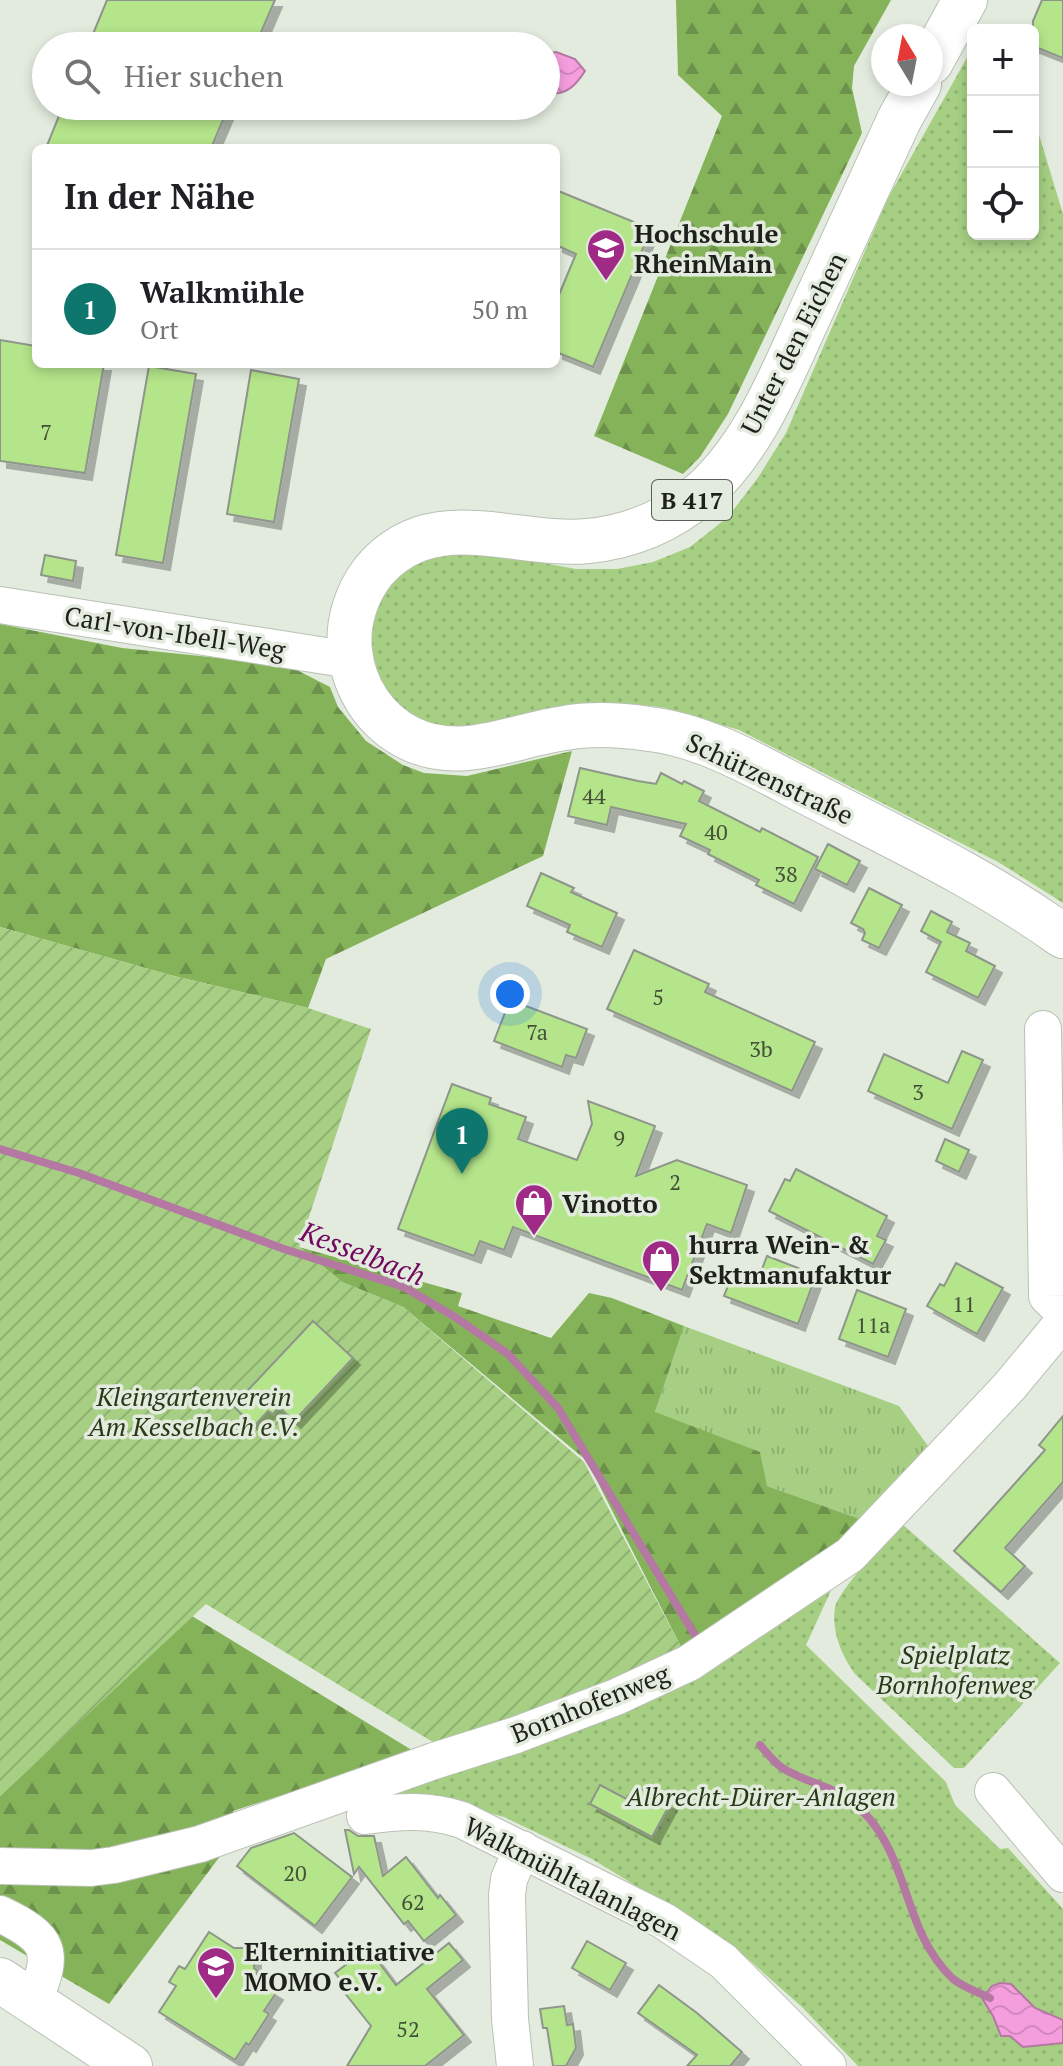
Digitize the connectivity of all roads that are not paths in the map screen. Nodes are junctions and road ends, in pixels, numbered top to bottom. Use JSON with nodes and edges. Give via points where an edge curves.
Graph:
{"nodes":[{"id":1,"x":965,"y":0,"type":"edge"},
{"id":2,"x":943,"y":40,"type":"edge"},
{"id":3,"x":912,"y":96,"type":"edge"},
{"id":4,"x":0,"y":605,"type":"edge"},
{"id":5,"x":351,"y":660,"type":"junction"},
{"id":6,"x":1063,"y":936,"type":"edge"},
{"id":7,"x":1043,"y":1029,"type":"dead end"},
{"id":8,"x":1063,"y":1312,"type":"edge"},
{"id":9,"x":1063,"y":1322,"type":"edge"},
{"id":10,"x":993,"y":1791,"type":"dead end"},
{"id":11,"x":365,"y":1816,"type":"dead end"},
{"id":12,"x":522,"y":1849,"type":"junction"},
{"id":13,"x":0,"y":1866,"type":"edge"},
{"id":14,"x":1063,"y":1874,"type":"edge"},
{"id":15,"x":0,"y":1914,"type":"edge"},
{"id":16,"x":16,"y":1991,"type":"edge"},
{"id":17,"x":130,"y":2066,"type":"edge"},
{"id":18,"x":515,"y":2066,"type":"edge"},
{"id":19,"x":828,"y":2066,"type":"edge"}],
"edges":[{"from":1,"to":2,"type":"main road"},
{"from":3,"to":5,"type":"main road","name":"Unter den Eichen","number":"B 417","via":[[764,410],[721,474],[677,511],[620,537],[582,542],[458,532],[408,544],[380,564],[360,593],[350,625]]},
{"from":4,"to":5,"type":"street","name":"Carl-von-Ibell-Weg"},
{"from":5,"to":6,"type":"main road","name":"Schützenstraße","number":"B 417","via":[[372,708],[414,740],[465,749],[582,725],[681,735],[728,753],[907,843]]},
{"from":7,"to":8,"type":"street","via":[[1047,1296]]},
{"from":9,"to":13,"type":"street","name":"Bornhofenweg","via":[[1009,1387],[850,1555],[704,1654],[616,1697],[516,1735],[200,1844],[91,1868]]},
{"from":10,"to":14,"type":"street"},
{"from":11,"to":12,"type":"street","name":"Walkmühltalanlagen","via":[[437,1813]]},
{"from":12,"to":18,"type":"street","via":[[507,1895]]},
{"from":12,"to":19,"type":"street","name":"Walkmühltalanlagen","via":[[664,1921],[723,1961]]},
{"from":15,"to":16,"type":"street","via":[[29,1928],[47,1958],[44,1976]]},
{"from":16,"to":17,"type":"main road"}]}
